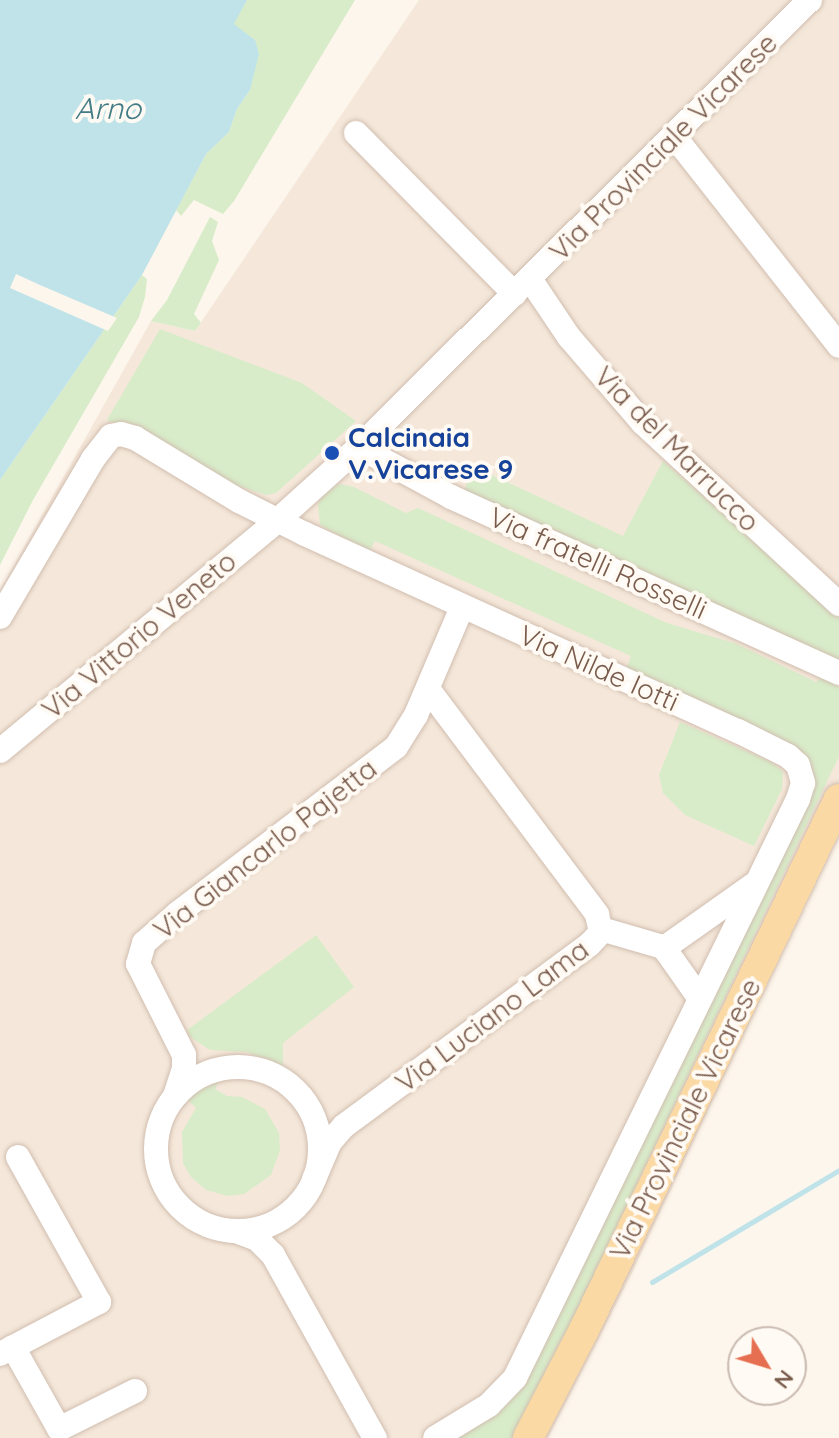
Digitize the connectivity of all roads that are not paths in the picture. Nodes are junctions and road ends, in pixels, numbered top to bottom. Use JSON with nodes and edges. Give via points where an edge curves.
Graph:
{"nodes":[{"id":1,"x":810,"y":0,"type":"edge"},
{"id":2,"x":356,"y":133,"type":"dead end"},
{"id":3,"x":674,"y":136,"type":"junction"},
{"id":4,"x":523,"y":286,"type":"junction"},
{"id":5,"x":839,"y":346,"type":"edge"},
{"id":6,"x":359,"y":447,"type":"junction"},
{"id":7,"x":278,"y":520,"type":"junction"},
{"id":8,"x":839,"y":604,"type":"edge"},
{"id":9,"x":462,"y":607,"type":"junction"},
{"id":10,"x":0,"y":617,"type":"edge"},
{"id":11,"x":839,"y":673,"type":"edge"},
{"id":12,"x":428,"y":689,"type":"junction"},
{"id":13,"x":0,"y":751,"type":"edge"},
{"id":14,"x":839,"y":799,"type":"edge"},
{"id":15,"x":755,"y":884,"type":"junction"},
{"id":16,"x":601,"y":929,"type":"junction"},
{"id":17,"x":666,"y":948,"type":"junction"},
{"id":18,"x":698,"y":996,"type":"junction"},
{"id":19,"x":175,"y":1096,"type":"junction"},
{"id":20,"x":18,"y":1157,"type":"dead end"},
{"id":21,"x":309,"y":1189,"type":"junction"},
{"id":22,"x":236,"y":1231,"type":"junction"},
{"id":23,"x":282,"y":1267,"type":"junction"},
{"id":24,"x":7,"y":1350,"type":"edge"},
{"id":25,"x":135,"y":1391,"type":"dead end"},
{"id":26,"x":375,"y":1438,"type":"edge"},
{"id":27,"x":435,"y":1438,"type":"edge"},
{"id":28,"x":528,"y":1438,"type":"edge"}],
"edges":[{"from":1,"to":3,"type":"street","name":"Via Provinciale Vicarese"},
{"from":2,"to":4,"type":"street"},
{"from":3,"to":4,"type":"street","name":"Via Provinciale Vicarese"},
{"from":3,"to":5,"type":"street"},
{"from":4,"to":6,"type":"street","name":"Via Provinciale Vicarese"},
{"from":4,"to":8,"type":"street","name":"Via del Marrucco","via":[[643,423]]},
{"from":6,"to":7,"type":"street","name":"Via Provinciale Vicarese"},
{"from":6,"to":11,"type":"street","name":"Via fratelli Rosselli","via":[[451,497]]},
{"from":7,"to":9,"type":"street","name":"Via Nilde Iotti"},
{"from":7,"to":10,"type":"street","name":"Via Nilde Iotti","via":[[135,438],[111,436]]},
{"from":7,"to":13,"type":"street","name":"Via Vittorio Veneto"},
{"from":9,"to":12,"type":"street","name":"Via Giancarlo Pajetta"},
{"from":9,"to":15,"type":"street","name":"Via Nilde Iotti","via":[[794,760],[802,788]]},
{"from":12,"to":16,"type":"street","name":"Via Luciano Lama","via":[[597,914]]},
{"from":12,"to":19,"type":"street","name":"Via Giancarlo Pajetta","via":[[396,747],[144,943],[138,964],[184,1055]]},
{"from":14,"to":28,"type":"main road","name":"Via Provinciale Vicarese"},
{"from":15,"to":17,"type":"street","name":"Via Nilde Iotti"},
{"from":15,"to":18,"type":"street","name":"Via Nilde Iotti"},
{"from":16,"to":17,"type":"street"},
{"from":16,"to":21,"type":"street","name":"Via Luciano Lama","via":[[589,945],[344,1126],[330,1142]]},
{"from":17,"to":18,"type":"street"},
{"from":18,"to":27,"type":"street","name":"Via Nilde Iotti","via":[[510,1387]]},
{"from":19,"to":21,"type":"street","via":[[198,1077],[221,1069],[254,1068],[279,1078],[304,1100],[316,1124],[320,1149]]},
{"from":19,"to":22,"type":"street","via":[[157,1138],[163,1184],[190,1216]]},
{"from":20,"to":24,"type":"street","via":[[99,1302]]},
{"from":21,"to":22,"type":"street","via":[[272,1224]]},
{"from":21,"to":23,"type":"street","name":"Via Luciano Lama","via":[[280,1239]]},
{"from":22,"to":23,"type":"street","via":[[257,1239]]},
{"from":23,"to":26,"type":"street"},
{"from":24,"to":25,"type":"street","via":[[59,1429]]}]}
